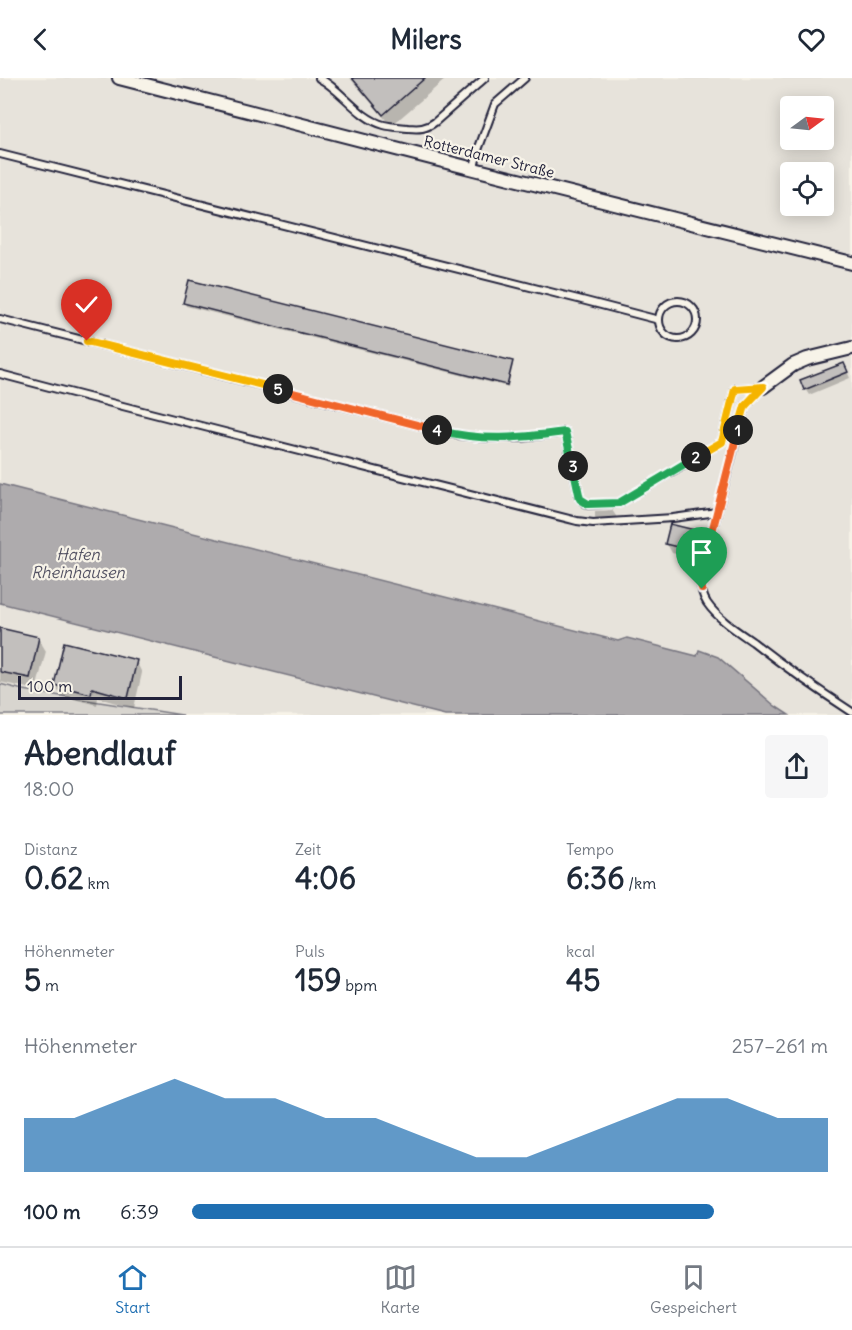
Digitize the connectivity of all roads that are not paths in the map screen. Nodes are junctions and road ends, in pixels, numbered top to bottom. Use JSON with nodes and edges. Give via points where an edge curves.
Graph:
{"nodes":[{"id":1,"x":119,"y":78,"type":"edge"},
{"id":2,"x":319,"y":78,"type":"edge"},
{"id":3,"x":485,"y":78,"type":"edge"},
{"id":4,"x":525,"y":78,"type":"edge"},
{"id":5,"x":0,"y":154,"type":"edge"},
{"id":6,"x":474,"y":169,"type":"junction"},
{"id":7,"x":852,"y":263,"type":"edge"},
{"id":8,"x":0,"y":319,"type":"edge"},
{"id":9,"x":659,"y":320,"type":"junction"},
{"id":10,"x":852,"y":348,"type":"edge"},
{"id":11,"x":0,"y":375,"type":"edge"},
{"id":12,"x":763,"y":387,"type":"junction"},
{"id":13,"x":717,"y":512,"type":"junction"},
{"id":14,"x":852,"y":712,"type":"edge"}],
"edges":[{"from":1,"to":6,"type":"street","name":"Rotterdamer Straße"},
{"from":2,"to":3,"type":"lane","via":[[370,119],[384,125],[420,129],[435,122]]},
{"from":4,"to":6,"type":"lane","via":[[495,104]]},
{"from":5,"to":9,"type":"lane"},
{"from":6,"to":7,"type":"street","name":"Rotterdamer Straße"},
{"from":8,"to":12,"type":"lane","via":[[457,435],[522,438],[565,432],[580,499],[588,504],[619,503],[722,442],[735,389]]},
{"from":9,"to":9,"type":"lane","via":[[663,333],[676,340],[692,334],[697,319],[690,306],[678,301],[668,304]]},
{"from":10,"to":12,"type":"street","via":[[807,359]]},
{"from":11,"to":13,"type":"lane","via":[[577,521],[673,518]]},
{"from":12,"to":13,"type":"lane","via":[[745,406]]},
{"from":13,"to":14,"type":"lane","via":[[700,578],[705,600],[728,624]]}]}
